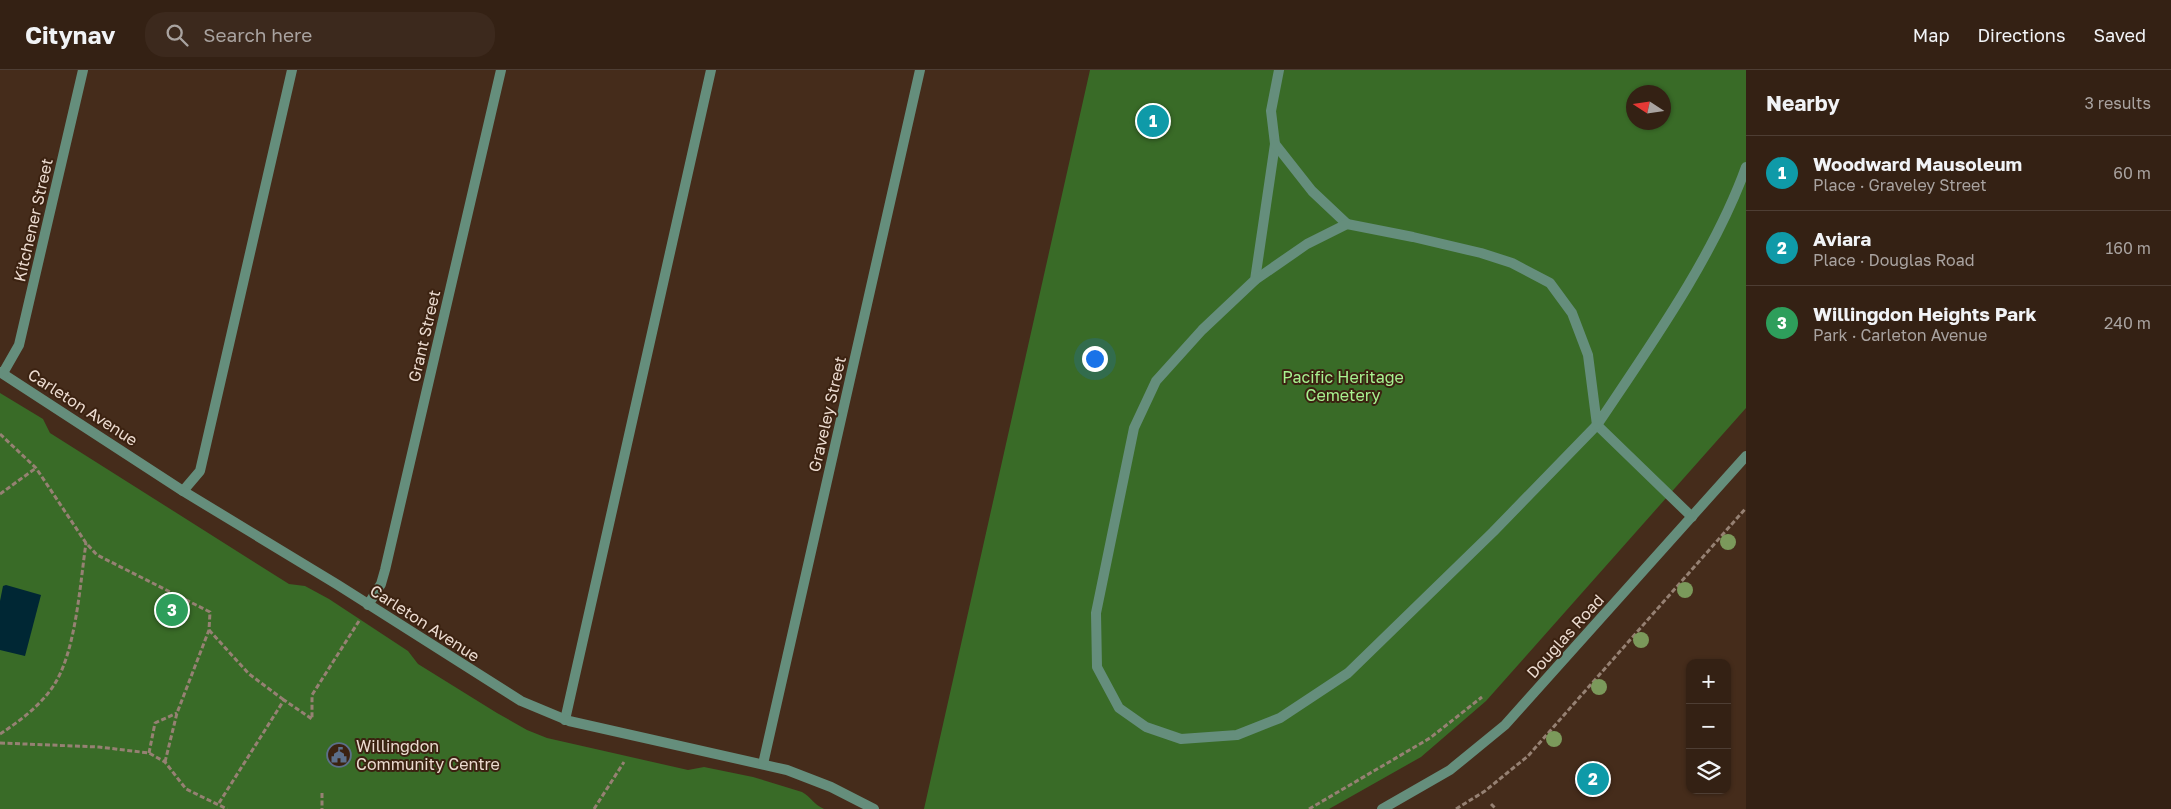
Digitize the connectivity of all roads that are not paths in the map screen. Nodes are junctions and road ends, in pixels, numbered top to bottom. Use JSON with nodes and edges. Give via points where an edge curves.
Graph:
{"nodes":[{"id":1,"x":83,"y":70,"type":"edge"},
{"id":2,"x":292,"y":70,"type":"edge"},
{"id":3,"x":501,"y":70,"type":"edge"},
{"id":4,"x":711,"y":70,"type":"edge"},
{"id":5,"x":920,"y":70,"type":"edge"},
{"id":6,"x":1279,"y":70,"type":"edge"},
{"id":7,"x":1275,"y":144,"type":"junction"},
{"id":8,"x":1746,"y":167,"type":"edge"},
{"id":9,"x":1347,"y":224,"type":"junction"},
{"id":10,"x":1255,"y":280,"type":"junction"},
{"id":11,"x":1,"y":372,"type":"edge"},
{"id":12,"x":1597,"y":425,"type":"junction"},
{"id":13,"x":1746,"y":456,"type":"edge"},
{"id":14,"x":183,"y":492,"type":"junction"},
{"id":15,"x":1692,"y":517,"type":"junction"},
{"id":16,"x":368,"y":605,"type":"junction"},
{"id":17,"x":565,"y":720,"type":"junction"},
{"id":18,"x":763,"y":764,"type":"junction"},
{"id":19,"x":874,"y":809,"type":"edge"},
{"id":20,"x":1382,"y":809,"type":"edge"}],
"edges":[{"from":1,"to":11,"type":"street","name":"Kitchener Street","via":[[19,345]]},
{"from":2,"to":14,"type":"street","via":[[200,471]]},
{"from":3,"to":16,"type":"street","name":"Grant Street","via":[[385,570],[381,584]]},
{"from":4,"to":17,"type":"street"},
{"from":5,"to":18,"type":"street","name":"Graveley Street"},
{"from":6,"to":7,"type":"street","via":[[1271,111]]},
{"from":7,"to":9,"type":"street","via":[[1312,191]]},
{"from":7,"to":10,"type":"street"},
{"from":8,"to":12,"type":"street","via":[[1734,200],[1697,268]]},
{"from":9,"to":10,"type":"street","via":[[1306,244]]},
{"from":9,"to":12,"type":"street","via":[[1481,253],[1512,263],[1550,283],[1572,313],[1588,355]]},
{"from":10,"to":12,"type":"street","via":[[1202,330],[1156,382],[1134,428],[1096,613],[1097,667],[1119,708],[1146,727],[1181,739],[1237,735],[1296,708],[1348,673]]},
{"from":11,"to":14,"type":"street","name":"Carleton Avenue"},
{"from":12,"to":15,"type":"street"},
{"from":13,"to":15,"type":"street","name":"Douglas Road"},
{"from":14,"to":16,"type":"street","name":"Carleton Avenue"},
{"from":15,"to":20,"type":"street","name":"Douglas Road","via":[[1505,724],[1450,770]]},
{"from":16,"to":17,"type":"street","name":"Carleton Avenue","via":[[521,701]]},
{"from":17,"to":18,"type":"street","name":"Carleton Avenue"},
{"from":18,"to":19,"type":"street","name":"Carleton Avenue","via":[[802,775]]}]}
